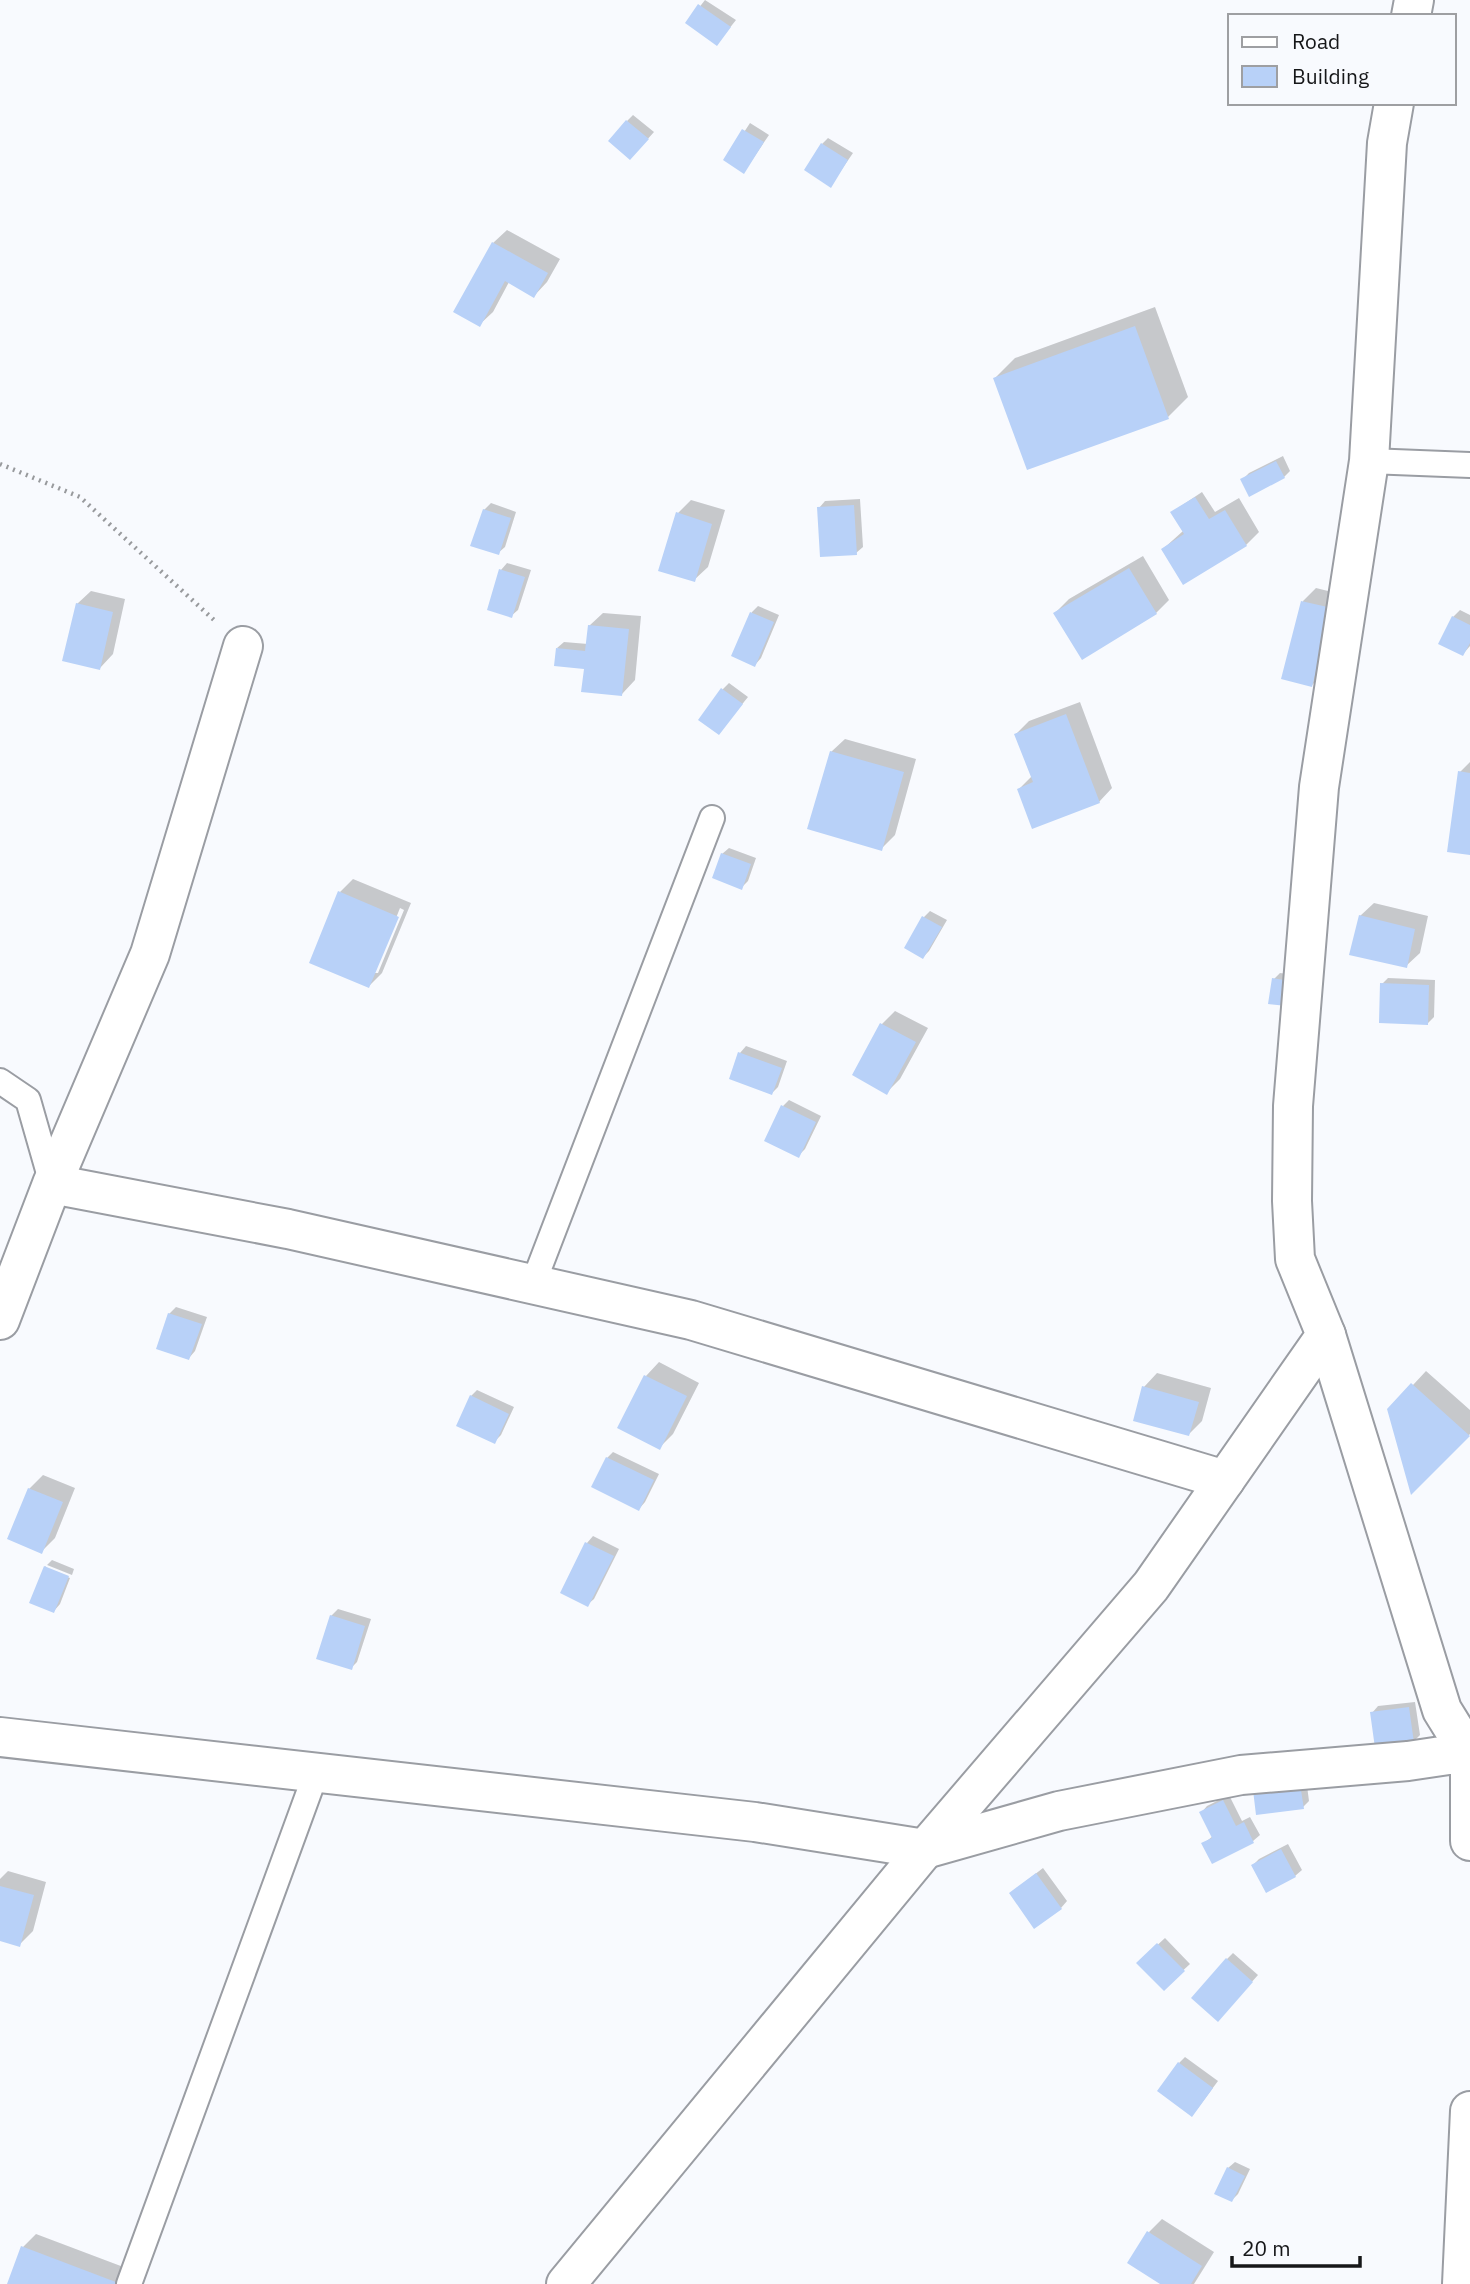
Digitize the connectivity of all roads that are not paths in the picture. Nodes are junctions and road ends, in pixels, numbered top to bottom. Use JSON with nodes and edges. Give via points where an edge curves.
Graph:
{"nodes":[{"id":1,"x":1394,"y":105,"type":"edge"},
{"id":2,"x":1369,"y":461,"type":"junction"},
{"id":3,"x":1470,"y":465,"type":"edge"},
{"id":4,"x":243,"y":646,"type":"road end"},
{"id":5,"x":712,"y":818,"type":"dead end"},
{"id":6,"x":0,"y":1082,"type":"edge"},
{"id":7,"x":52,"y":1184,"type":"junction"},
{"id":8,"x":533,"y":1284,"type":"junction"},
{"id":9,"x":0,"y":1320,"type":"edge"},
{"id":10,"x":1326,"y":1335,"type":"junction"},
{"id":11,"x":1225,"y":1480,"type":"junction"},
{"id":12,"x":0,"y":1737,"type":"edge"},
{"id":13,"x":1469,"y":1751,"type":"edge"},
{"id":14,"x":316,"y":1773,"type":"junction"},
{"id":15,"x":1470,"y":1841,"type":"edge"},
{"id":16,"x":925,"y":1849,"type":"junction"},
{"id":17,"x":1470,"y":2111,"type":"edge"},
{"id":18,"x":572,"y":2282,"type":"edge"},
{"id":19,"x":129,"y":2284,"type":"edge"},
{"id":20,"x":1462,"y":2284,"type":"edge"}],
"edges":[{"from":1,"to":2,"type":"street","via":[[1387,143]]},
{"from":2,"to":3,"type":"lane"},
{"from":2,"to":10,"type":"street","via":[[1319,788],[1293,1106],[1295,1259]]},
{"from":4,"to":7,"type":"street","via":[[150,954]]},
{"from":5,"to":8,"type":"lane"},
{"from":6,"to":7,"type":"lane","via":[[28,1100]]},
{"from":7,"to":8,"type":"street","via":[[288,1229]]},
{"from":7,"to":9,"type":"street"},
{"from":8,"to":11,"type":"street","via":[[691,1320]]},
{"from":10,"to":11,"type":"street"},
{"from":10,"to":13,"type":"street","via":[[1442,1710]]},
{"from":11,"to":16,"type":"street","via":[[1151,1586]]},
{"from":12,"to":14,"type":"street"},
{"from":13,"to":15,"type":"street"},
{"from":13,"to":16,"type":"street","via":[[1408,1761],[1241,1775],[1059,1811]]},
{"from":14,"to":16,"type":"street","via":[[755,1822]]},
{"from":14,"to":19,"type":"lane"},
{"from":16,"to":18,"type":"street"},
{"from":17,"to":20,"type":"street"}]}
